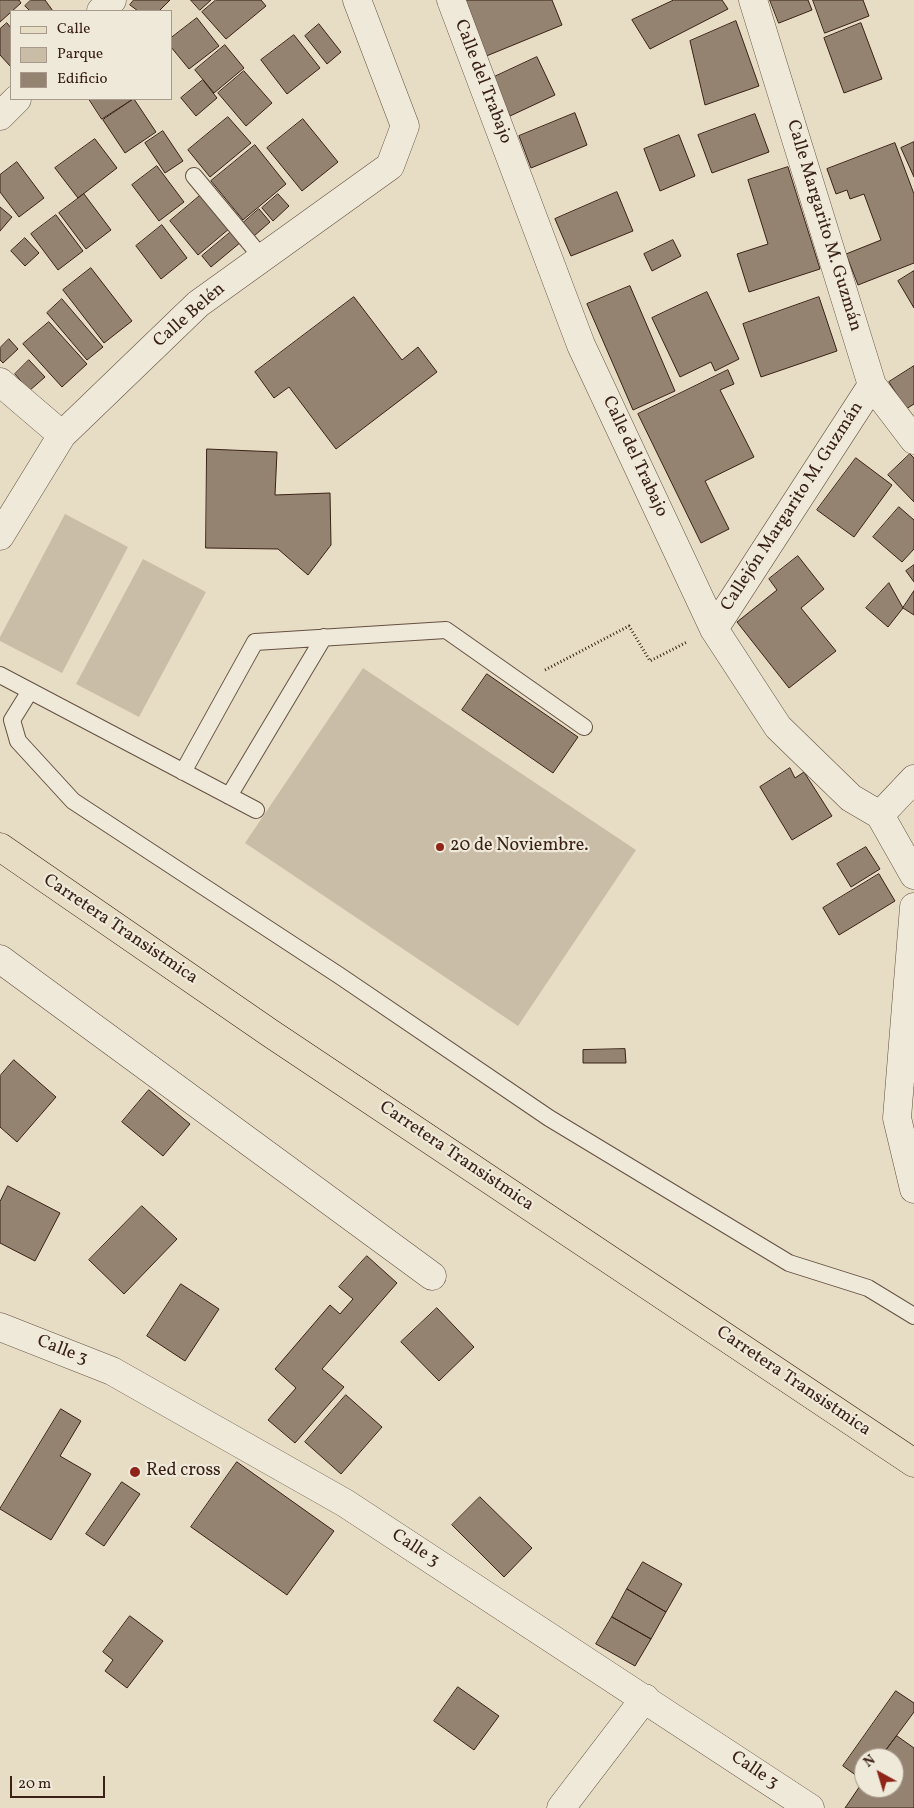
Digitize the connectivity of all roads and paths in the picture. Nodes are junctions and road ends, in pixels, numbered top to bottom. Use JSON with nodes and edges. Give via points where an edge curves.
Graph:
{"nodes":[{"id":1,"x":112,"y":0,"type":"edge"},
{"id":2,"x":357,"y":0,"type":"edge"},
{"id":3,"x":451,"y":0,"type":"edge"},
{"id":4,"x":753,"y":0,"type":"edge"},
{"id":5,"x":102,"y":10,"type":"edge"},
{"id":6,"x":194,"y":176,"type":"dead end"},
{"id":7,"x":263,"y":259,"type":"junction"},
{"id":8,"x":0,"y":382,"type":"edge"},
{"id":9,"x":872,"y":385,"type":"junction"},
{"id":10,"x":62,"y":435,"type":"junction"},
{"id":11,"x":914,"y":440,"type":"edge"},
{"id":12,"x":0,"y":536,"type":"edge"},
{"id":13,"x":714,"y":628,"type":"junction"},
{"id":14,"x":324,"y":637,"type":"junction"},
{"id":15,"x":0,"y":675,"type":"edge"},
{"id":16,"x":521,"y":682,"type":"junction"},
{"id":17,"x":30,"y":691,"type":"junction"},
{"id":18,"x":584,"y":727,"type":"dead end"},
{"id":19,"x":183,"y":772,"type":"junction"},
{"id":20,"x":914,"y":779,"type":"edge"},
{"id":21,"x":229,"y":796,"type":"junction"},
{"id":22,"x":256,"y":810,"type":"dead end"},
{"id":23,"x":880,"y":816,"type":"junction"},
{"id":24,"x":0,"y":847,"type":"edge"},
{"id":25,"x":914,"y":875,"type":"edge"},
{"id":26,"x":914,"y":907,"type":"edge"},
{"id":27,"x":0,"y":959,"type":"edge"},
{"id":28,"x":914,"y":1189,"type":"edge"},
{"id":29,"x":432,"y":1276,"type":"dead end"},
{"id":30,"x":914,"y":1316,"type":"edge"},
{"id":31,"x":0,"y":1327,"type":"edge"},
{"id":32,"x":914,"y":1462,"type":"edge"},
{"id":33,"x":645,"y":1698,"type":"junction"},
{"id":34,"x":561,"y":1808,"type":"edge"},
{"id":35,"x":810,"y":1808,"type":"edge"}],
"edges":[{"from":1,"to":5,"type":"street"},
{"from":2,"to":7,"type":"street","name":"Calle Belén","via":[[405,126],[390,166]]},
{"from":3,"to":13,"type":"street","name":"Calle del Trabajo","via":[[580,345]]},
{"from":4,"to":9,"type":"street","name":"Calle Margarito M. Guzmán"},
{"from":6,"to":7,"type":"lane"},
{"from":7,"to":10,"type":"street","name":"Calle Belén","via":[[198,304]]},
{"from":8,"to":10,"type":"street"},
{"from":9,"to":11,"type":"street","name":"Calle Margarito M. Guzmán"},
{"from":9,"to":13,"type":"street","name":"Callejón Margarito M. Guzmán"},
{"from":10,"to":12,"type":"street","name":"Calle Belén"},
{"from":13,"to":16,"type":"path","via":[[650,661],[629,626]]},
{"from":13,"to":23,"type":"street","name":"Calle del Trabajo","via":[[778,727],[851,798]]},
{"from":14,"to":16,"type":"lane","via":[[446,630]]},
{"from":14,"to":19,"type":"lane","via":[[255,642]]},
{"from":14,"to":21,"type":"lane"},
{"from":15,"to":17,"type":"lane"},
{"from":16,"to":18,"type":"lane"},
{"from":17,"to":19,"type":"lane"},
{"from":17,"to":30,"type":"lane","via":[[12,720],[18,741],[73,801],[549,1118],[790,1263],[868,1288]]},
{"from":19,"to":21,"type":"lane"},
{"from":20,"to":23,"type":"street"},
{"from":21,"to":22,"type":"lane"},
{"from":23,"to":25,"type":"street"},
{"from":24,"to":32,"type":"main road","name":"Carretera Transistmica","via":[[287,1044]]},
{"from":26,"to":28,"type":"street","via":[[897,1118]]},
{"from":27,"to":29,"type":"street"},
{"from":31,"to":33,"type":"street","name":"Calle 3","via":[[112,1371],[345,1504]]},
{"from":33,"to":34,"type":"street"},
{"from":33,"to":35,"type":"street","name":"Calle 3"}]}
